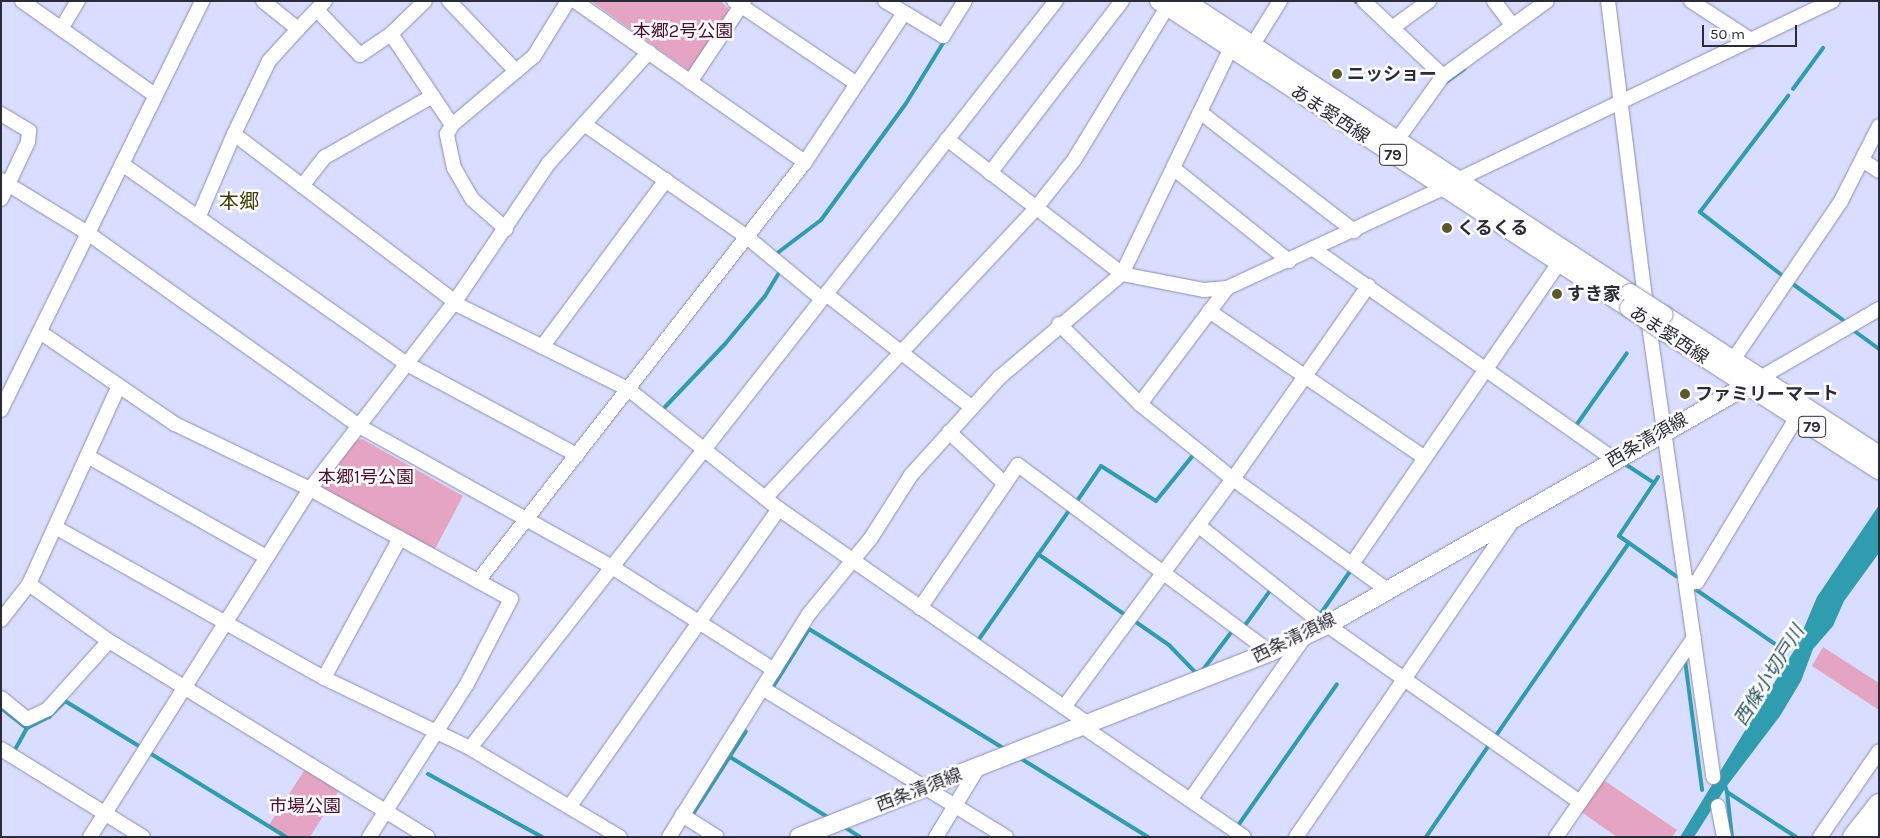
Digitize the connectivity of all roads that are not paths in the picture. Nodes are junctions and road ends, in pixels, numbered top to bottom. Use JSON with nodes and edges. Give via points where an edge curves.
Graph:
{"nodes":[{"id":1,"x":22,"y":1,"type":"edge"},
{"id":2,"x":78,"y":1,"type":"edge"},
{"id":3,"x":202,"y":1,"type":"edge"},
{"id":4,"x":263,"y":1,"type":"edge"},
{"id":5,"x":425,"y":1,"type":"edge"},
{"id":6,"x":449,"y":1,"type":"edge"},
{"id":7,"x":568,"y":1,"type":"edge"},
{"id":8,"x":576,"y":1,"type":"edge"},
{"id":9,"x":885,"y":1,"type":"edge"},
{"id":10,"x":965,"y":1,"type":"edge"},
{"id":11,"x":1056,"y":1,"type":"edge"},
{"id":12,"x":1122,"y":1,"type":"edge"},
{"id":13,"x":1185,"y":1,"type":"edge"},
{"id":14,"x":1280,"y":1,"type":"edge"},
{"id":15,"x":1364,"y":1,"type":"edge"},
{"id":16,"x":1430,"y":1,"type":"edge"},
{"id":17,"x":1494,"y":1,"type":"edge"},
{"id":18,"x":1547,"y":1,"type":"edge"},
{"id":19,"x":1608,"y":1,"type":"edge"},
{"id":20,"x":1690,"y":1,"type":"edge"},
{"id":21,"x":1833,"y":1,"type":"edge"},
{"id":22,"x":740,"y":3,"type":"edge"},
{"id":23,"x":1167,"y":3,"type":"edge"},
{"id":24,"x":321,"y":5,"type":"edge"},
{"id":25,"x":904,"y":13,"type":"junction"},
{"id":26,"x":1513,"y":26,"type":"junction"},
{"id":27,"x":1392,"y":28,"type":"junction"},
{"id":28,"x":61,"y":29,"type":"junction"},
{"id":29,"x":298,"y":30,"type":"junction"},
{"id":30,"x":391,"y":34,"type":"junction"},
{"id":31,"x":1751,"y":40,"type":"junction"},
{"id":32,"x":1252,"y":46,"type":"junction"},
{"id":33,"x":1231,"y":48,"type":"junction"},
{"id":34,"x":649,"y":52,"type":"junction"},
{"id":35,"x":516,"y":71,"type":"junction"},
{"id":36,"x":1443,"y":76,"type":"junction"},
{"id":37,"x":690,"y":82,"type":"junction"},
{"id":38,"x":856,"y":84,"type":"junction"},
{"id":39,"x":156,"y":96,"type":"junction"},
{"id":40,"x":433,"y":96,"type":"junction"},
{"id":41,"x":1621,"y":101,"type":"junction"},
{"id":42,"x":1200,"y":112,"type":"junction"},
{"id":43,"x":1,"y":114,"type":"edge"},
{"id":44,"x":452,"y":124,"type":"junction"},
{"id":45,"x":584,"y":124,"type":"junction"},
{"id":46,"x":1879,"y":126,"type":"edge"},
{"id":47,"x":234,"y":134,"type":"junction"},
{"id":48,"x":947,"y":140,"type":"junction"},
{"id":49,"x":1397,"y":140,"type":"junction"},
{"id":50,"x":1862,"y":160,"type":"junction"},
{"id":51,"x":805,"y":162,"type":"junction"},
{"id":52,"x":122,"y":164,"type":"junction"},
{"id":53,"x":1173,"y":168,"type":"junction"},
{"id":54,"x":1879,"y":171,"type":"edge"},
{"id":55,"x":990,"y":173,"type":"junction"},
{"id":56,"x":666,"y":180,"type":"junction"},
{"id":57,"x":5,"y":182,"type":"edge"},
{"id":58,"x":1450,"y":184,"type":"junction"},
{"id":59,"x":302,"y":186,"type":"junction"},
{"id":60,"x":1,"y":199,"type":"edge"},
{"id":61,"x":1036,"y":208,"type":"junction"},
{"id":62,"x":199,"y":216,"type":"junction"},
{"id":63,"x":506,"y":229,"type":"junction"},
{"id":64,"x":1354,"y":231,"type":"junction"},
{"id":65,"x":88,"y":234,"type":"junction"},
{"id":66,"x":748,"y":237,"type":"junction"},
{"id":67,"x":1315,"y":250,"type":"junction"},
{"id":68,"x":1289,"y":261,"type":"junction"},
{"id":69,"x":1559,"y":263,"type":"junction"},
{"id":70,"x":1122,"y":274,"type":"junction"},
{"id":71,"x":1368,"y":286,"type":"junction"},
{"id":72,"x":1226,"y":288,"type":"junction"},
{"id":73,"x":824,"y":297,"type":"junction"},
{"id":74,"x":1629,"y":300,"type":"junction"},
{"id":75,"x":455,"y":303,"type":"junction"},
{"id":76,"x":1879,"y":309,"type":"edge"},
{"id":77,"x":1209,"y":311,"type":"junction"},
{"id":78,"x":1663,"y":323,"type":"junction"},
{"id":79,"x":1059,"y":324,"type":"junction"},
{"id":80,"x":40,"y":332,"type":"junction"},
{"id":81,"x":542,"y":347,"type":"junction"},
{"id":82,"x":901,"y":352,"type":"junction"},
{"id":83,"x":1733,"y":360,"type":"junction"},
{"id":84,"x":408,"y":364,"type":"junction"},
{"id":85,"x":1486,"y":371,"type":"junction"},
{"id":86,"x":1305,"y":376,"type":"junction"},
{"id":87,"x":1752,"y":381,"type":"junction"},
{"id":88,"x":118,"y":386,"type":"junction"},
{"id":89,"x":628,"y":389,"type":"junction"},
{"id":90,"x":1140,"y":404,"type":"junction"},
{"id":91,"x":971,"y":407,"type":"junction"},
{"id":92,"x":1,"y":410,"type":"edge"},
{"id":93,"x":1797,"y":417,"type":"junction"},
{"id":94,"x":359,"y":426,"type":"junction"},
{"id":95,"x":1664,"y":431,"type":"junction"},
{"id":96,"x":949,"y":432,"type":"junction"},
{"id":97,"x":702,"y":451,"type":"junction"},
{"id":98,"x":576,"y":455,"type":"junction"},
{"id":99,"x":1879,"y":455,"type":"edge"},
{"id":100,"x":87,"y":456,"type":"junction"},
{"id":101,"x":1425,"y":458,"type":"junction"},
{"id":102,"x":1613,"y":459,"type":"junction"},
{"id":103,"x":1879,"y":470,"type":"edge"},
{"id":104,"x":1233,"y":479,"type":"junction"},
{"id":105,"x":1005,"y":484,"type":"junction"},
{"id":106,"x":310,"y":490,"type":"junction"},
{"id":107,"x":765,"y":498,"type":"junction"},
{"id":108,"x":779,"y":509,"type":"junction"},
{"id":109,"x":1516,"y":515,"type":"junction"},
{"id":110,"x":526,"y":520,"type":"junction"},
{"id":111,"x":1198,"y":526,"type":"junction"},
{"id":112,"x":55,"y":527,"type":"junction"},
{"id":113,"x":400,"y":538,"type":"junction"},
{"id":114,"x":266,"y":557,"type":"junction"},
{"id":115,"x":852,"y":561,"type":"junction"},
{"id":116,"x":1352,"y":564,"type":"junction"},
{"id":117,"x":612,"y":567,"type":"junction"},
{"id":118,"x":1163,"y":574,"type":"junction"},
{"id":119,"x":478,"y":581,"type":"junction"},
{"id":120,"x":1686,"y":583,"type":"junction"},
{"id":121,"x":29,"y":584,"type":"junction"},
{"id":122,"x":1386,"y":589,"type":"junction"},
{"id":123,"x":920,"y":608,"type":"junction"},
{"id":124,"x":2,"y":618,"type":"edge"},
{"id":125,"x":697,"y":622,"type":"junction"},
{"id":126,"x":223,"y":624,"type":"junction"},
{"id":127,"x":1326,"y":625,"type":"junction"},
{"id":128,"x":1306,"y":635,"type":"junction"},
{"id":129,"x":1694,"y":638,"type":"junction"},
{"id":130,"x":109,"y":641,"type":"junction"},
{"id":131,"x":1270,"y":652,"type":"junction"},
{"id":132,"x":774,"y":670,"type":"junction"},
{"id":133,"x":324,"y":678,"type":"junction"},
{"id":134,"x":1406,"y":680,"type":"junction"},
{"id":135,"x":182,"y":686,"type":"junction"},
{"id":136,"x":762,"y":688,"type":"junction"},
{"id":137,"x":1,"y":698,"type":"edge"},
{"id":138,"x":1064,"y":707,"type":"junction"},
{"id":139,"x":1084,"y":725,"type":"junction"},
{"id":140,"x":435,"y":732,"type":"junction"},
{"id":141,"x":470,"y":748,"type":"junction"},
{"id":142,"x":1,"y":749,"type":"edge"},
{"id":143,"x":1879,"y":751,"type":"edge"},
{"id":144,"x":979,"y":766,"type":"junction"},
{"id":145,"x":1713,"y":777,"type":"dead end"},
{"id":146,"x":925,"y":787,"type":"junction"},
{"id":147,"x":1190,"y":800,"type":"junction"},
{"id":148,"x":1580,"y":802,"type":"junction"},
{"id":149,"x":1879,"y":804,"type":"edge"},
{"id":150,"x":570,"y":806,"type":"junction"},
{"id":151,"x":955,"y":806,"type":"junction"},
{"id":152,"x":1718,"y":806,"type":"dead end"},
{"id":153,"x":385,"y":810,"type":"junction"},
{"id":154,"x":1879,"y":812,"type":"edge"},
{"id":155,"x":104,"y":813,"type":"junction"},
{"id":156,"x":682,"y":815,"type":"junction"},
{"id":157,"x":1879,"y":831,"type":"edge"},
{"id":158,"x":90,"y":837,"type":"edge"},
{"id":159,"x":143,"y":837,"type":"edge"},
{"id":160,"x":369,"y":837,"type":"edge"},
{"id":161,"x":428,"y":837,"type":"edge"},
{"id":162,"x":620,"y":837,"type":"edge"},
{"id":163,"x":669,"y":837,"type":"edge"},
{"id":164,"x":717,"y":837,"type":"edge"},
{"id":165,"x":799,"y":837,"type":"edge"},
{"id":166,"x":936,"y":837,"type":"edge"},
{"id":167,"x":1006,"y":837,"type":"edge"},
{"id":168,"x":1244,"y":837,"type":"edge"},
{"id":169,"x":1296,"y":837,"type":"edge"},
{"id":170,"x":1556,"y":837,"type":"edge"},
{"id":171,"x":1724,"y":837,"type":"edge"},
{"id":172,"x":1820,"y":837,"type":"edge"},
{"id":173,"x":1853,"y":837,"type":"edge"},
{"id":174,"x":1862,"y":837,"type":"edge"},
{"id":175,"x":1875,"y":837,"type":"edge"}],
"edges":[{"from":1,"to":28,"type":"street"},
{"from":2,"to":28,"type":"street"},
{"from":3,"to":39,"type":"street"},
{"from":4,"to":29,"type":"street"},
{"from":5,"to":30,"type":"street"},
{"from":6,"to":35,"type":"street"},
{"from":7,"to":35,"type":"street","via":[[534,56]]},
{"from":8,"to":34,"type":"street"},
{"from":9,"to":25,"type":"street"},
{"from":10,"to":25,"type":"street","via":[[943,36]]},
{"from":11,"to":48,"type":"street"},
{"from":12,"to":55,"type":"street"},
{"from":13,"to":32,"type":"main road","name":"あま愛西線","number":"79"},
{"from":14,"to":32,"type":"street"},
{"from":15,"to":27,"type":"street"},
{"from":16,"to":27,"type":"street"},
{"from":17,"to":26,"type":"street"},
{"from":18,"to":26,"type":"street"},
{"from":19,"to":41,"type":"street"},
{"from":20,"to":31,"type":"street"},
{"from":21,"to":31,"type":"street"},
{"from":22,"to":37,"type":"street"},
{"from":22,"to":38,"type":"street"},
{"from":23,"to":33,"type":"main road","name":"あま愛西線","number":"79"},
{"from":23,"to":61,"type":"street","via":[[1074,160]]},
{"from":24,"to":29,"type":"street"},
{"from":24,"to":30,"type":"street","via":[[360,55]]},
{"from":25,"to":38,"type":"street"},
{"from":26,"to":36,"type":"street"},
{"from":27,"to":36,"type":"street"},
{"from":28,"to":39,"type":"street"},
{"from":29,"to":47,"type":"street","via":[[269,61]]},
{"from":30,"to":40,"type":"street"},
{"from":31,"to":41,"type":"street"},
{"from":32,"to":49,"type":"main road","name":"あま愛西線","number":"79"},
{"from":33,"to":42,"type":"street"},
{"from":33,"to":58,"type":"main road","name":"あま愛西線","number":"79"},
{"from":34,"to":37,"type":"street"},
{"from":34,"to":45,"type":"street"},
{"from":35,"to":44,"type":"street"},
{"from":36,"to":49,"type":"street"},
{"from":37,"to":51,"type":"street"},
{"from":38,"to":51,"type":"street"},
{"from":39,"to":52,"type":"street"},
{"from":40,"to":44,"type":"street"},
{"from":40,"to":59,"type":"street","via":[[325,158]]},
{"from":41,"to":58,"type":"street"},
{"from":41,"to":95,"type":"street"},
{"from":42,"to":53,"type":"street"},
{"from":42,"to":64,"type":"street"},
{"from":43,"to":57,"type":"street","via":[[28,132],[28,142]]},
{"from":44,"to":63,"type":"street","via":[[447,134],[454,168],[472,200]]},
{"from":45,"to":56,"type":"street"},
{"from":45,"to":63,"type":"street","via":[[548,164]]},
{"from":46,"to":50,"type":"street"},
{"from":47,"to":59,"type":"street"},
{"from":47,"to":62,"type":"street"},
{"from":48,"to":55,"type":"street"},
{"from":48,"to":73,"type":"street"},
{"from":49,"to":58,"type":"main road","name":"あま愛西線","number":"79"},
{"from":50,"to":54,"type":"street"},
{"from":50,"to":83,"type":"street","via":[[1841,201]]},
{"from":51,"to":66,"type":"street"},
{"from":52,"to":62,"type":"street"},
{"from":52,"to":65,"type":"street"},
{"from":53,"to":68,"type":"street"},
{"from":53,"to":70,"type":"street"},
{"from":55,"to":61,"type":"street"},
{"from":56,"to":66,"type":"street"},
{"from":56,"to":81,"type":"street"},
{"from":57,"to":60,"type":"street"},
{"from":57,"to":65,"type":"street"},
{"from":58,"to":64,"type":"street"},
{"from":58,"to":69,"type":"main road","name":"あま愛西線","number":"79"},
{"from":58,"to":74,"type":"main road","name":"あま愛西線","number":"79"},
{"from":59,"to":75,"type":"street"},
{"from":61,"to":70,"type":"street"},
{"from":61,"to":82,"type":"street"},
{"from":62,"to":84,"type":"street"},
{"from":63,"to":75,"type":"street"},
{"from":64,"to":67,"type":"street"},
{"from":65,"to":80,"type":"street"},
{"from":65,"to":94,"type":"street"},
{"from":66,"to":73,"type":"street"},
{"from":66,"to":89,"type":"street"},
{"from":67,"to":68,"type":"street"},
{"from":67,"to":71,"type":"street"},
{"from":68,"to":72,"type":"street"},
{"from":69,"to":74,"type":"main road","name":"あま愛西線","number":"79"},
{"from":69,"to":85,"type":"street"},
{"from":70,"to":72,"type":"street","via":[[1204,290]]},
{"from":70,"to":79,"type":"street"},
{"from":71,"to":85,"type":"street"},
{"from":71,"to":86,"type":"street"},
{"from":72,"to":77,"type":"street"},
{"from":73,"to":82,"type":"street"},
{"from":73,"to":97,"type":"street"},
{"from":74,"to":78,"type":"main road","name":"あま愛西線","number":"79","bridge":true},
{"from":75,"to":81,"type":"street"},
{"from":75,"to":84,"type":"street"},
{"from":76,"to":87,"type":"street"},
{"from":77,"to":86,"type":"street"},
{"from":77,"to":90,"type":"street"},
{"from":78,"to":83,"type":"main road","name":"あま愛西線","number":"79"},
{"from":78,"to":87,"type":"main road","name":"あま愛西線","number":"79"},
{"from":79,"to":90,"type":"street"},
{"from":79,"to":91,"type":"street"},
{"from":80,"to":88,"type":"street"},
{"from":80,"to":92,"type":"street"},
{"from":81,"to":89,"type":"street"},
{"from":82,"to":91,"type":"street"},
{"from":82,"to":107,"type":"street"},
{"from":83,"to":87,"type":"main road","name":"あま愛西線","number":"79"},
{"from":84,"to":94,"type":"street"},
{"from":84,"to":98,"type":"street"},
{"from":85,"to":101,"type":"street"},
{"from":85,"to":102,"type":"street"},
{"from":86,"to":101,"type":"street"},
{"from":86,"to":104,"type":"street"},
{"from":87,"to":93,"type":"main road","name":"あま愛西線","number":"79"},
{"from":87,"to":95,"type":"main road","name":"西条清須線"},
{"from":87,"to":99,"type":"main road","name":"あま愛西線","number":"79"},
{"from":88,"to":100,"type":"street"},
{"from":88,"to":106,"type":"street","via":[[175,424]]},
{"from":89,"to":97,"type":"street"},
{"from":89,"to":98,"type":"street"},
{"from":90,"to":104,"type":"street"},
{"from":91,"to":96,"type":"street"},
{"from":93,"to":103,"type":"main road","name":"あま愛西線","number":"79"},
{"from":93,"to":120,"type":"street","via":[[1697,582]]},
{"from":94,"to":106,"type":"street"},
{"from":94,"to":110,"type":"street"},
{"from":95,"to":102,"type":"main road","name":"西条清須線"},
{"from":95,"to":120,"type":"street"},
{"from":96,"to":105,"type":"street"},
{"from":96,"to":115,"type":"street","via":[[911,475]]},
{"from":97,"to":107,"type":"street"},
{"from":97,"to":117,"type":"street"},
{"from":98,"to":110,"type":"street"},
{"from":100,"to":112,"type":"street"},
{"from":100,"to":114,"type":"street"},
{"from":101,"to":116,"type":"street"},
{"from":102,"to":109,"type":"main road","name":"西条清須線"},
{"from":104,"to":111,"type":"street"},
{"from":104,"to":116,"type":"street"},
{"from":105,"to":118,"type":"street","via":[[1018,465]]},
{"from":105,"to":123,"type":"street"},
{"from":106,"to":113,"type":"street"},
{"from":106,"to":114,"type":"street"},
{"from":107,"to":108,"type":"street"},
{"from":108,"to":115,"type":"street"},
{"from":108,"to":125,"type":"street"},
{"from":109,"to":122,"type":"main road","name":"西条清須線"},
{"from":109,"to":134,"type":"street"},
{"from":110,"to":117,"type":"street"},
{"from":110,"to":119,"type":"street"},
{"from":111,"to":118,"type":"street"},
{"from":111,"to":127,"type":"street"},
{"from":112,"to":121,"type":"street"},
{"from":112,"to":126,"type":"street"},
{"from":113,"to":119,"type":"street"},
{"from":113,"to":133,"type":"street"},
{"from":114,"to":126,"type":"street"},
{"from":115,"to":123,"type":"street"},
{"from":115,"to":132,"type":"street","via":[[808,615]]},
{"from":116,"to":122,"type":"street"},
{"from":117,"to":125,"type":"street"},
{"from":117,"to":141,"type":"street"},
{"from":118,"to":131,"type":"street"},
{"from":118,"to":138,"type":"street"},
{"from":119,"to":140,"type":"street","via":[[511,599],[467,684]]},
{"from":120,"to":129,"type":"street"},
{"from":121,"to":124,"type":"street"},
{"from":121,"to":130,"type":"street"},
{"from":122,"to":127,"type":"main road","name":"西条清須線"},
{"from":123,"to":138,"type":"street"},
{"from":125,"to":132,"type":"street"},
{"from":125,"to":150,"type":"street"},
{"from":126,"to":133,"type":"street"},
{"from":126,"to":135,"type":"street"},
{"from":127,"to":128,"type":"main road","name":"西条清須線"},
{"from":127,"to":134,"type":"street"},
{"from":128,"to":131,"type":"main road","name":"西条清須線"},
{"from":128,"to":147,"type":"street"},
{"from":129,"to":145,"type":"street"},
{"from":129,"to":148,"type":"street"},
{"from":130,"to":135,"type":"street"},
{"from":130,"to":137,"type":"street","via":[[48,709],[27,719]]},
{"from":131,"to":139,"type":"main road","name":"西条清須線"},
{"from":132,"to":136,"type":"street"},
{"from":133,"to":140,"type":"street"},
{"from":134,"to":148,"type":"street"},
{"from":134,"to":169,"type":"street"},
{"from":135,"to":153,"type":"street"},
{"from":135,"to":155,"type":"street"},
{"from":136,"to":146,"type":"street"},
{"from":136,"to":156,"type":"street"},
{"from":138,"to":139,"type":"street"},
{"from":139,"to":144,"type":"main road","name":"西条清須線"},
{"from":139,"to":147,"type":"street"},
{"from":140,"to":141,"type":"street"},
{"from":140,"to":153,"type":"street"},
{"from":141,"to":150,"type":"street"},
{"from":142,"to":155,"type":"street"},
{"from":143,"to":172,"type":"street"},
{"from":144,"to":146,"type":"main road","name":"西条清須線"},
{"from":144,"to":151,"type":"street"},
{"from":146,"to":151,"type":"street"},
{"from":146,"to":165,"type":"main road","name":"西条清須線"},
{"from":147,"to":168,"type":"street"},
{"from":148,"to":170,"type":"street"},
{"from":149,"to":173,"type":"highway"},
{"from":150,"to":162,"type":"street"},
{"from":151,"to":166,"type":"street"},
{"from":151,"to":167,"type":"street"},
{"from":152,"to":171,"type":"street"},
{"from":153,"to":160,"type":"street"},
{"from":153,"to":161,"type":"street"},
{"from":154,"to":174,"type":"highway"},
{"from":155,"to":158,"type":"street"},
{"from":155,"to":159,"type":"street"},
{"from":156,"to":163,"type":"street"},
{"from":156,"to":164,"type":"street"},
{"from":157,"to":175,"type":"highway"}]}
